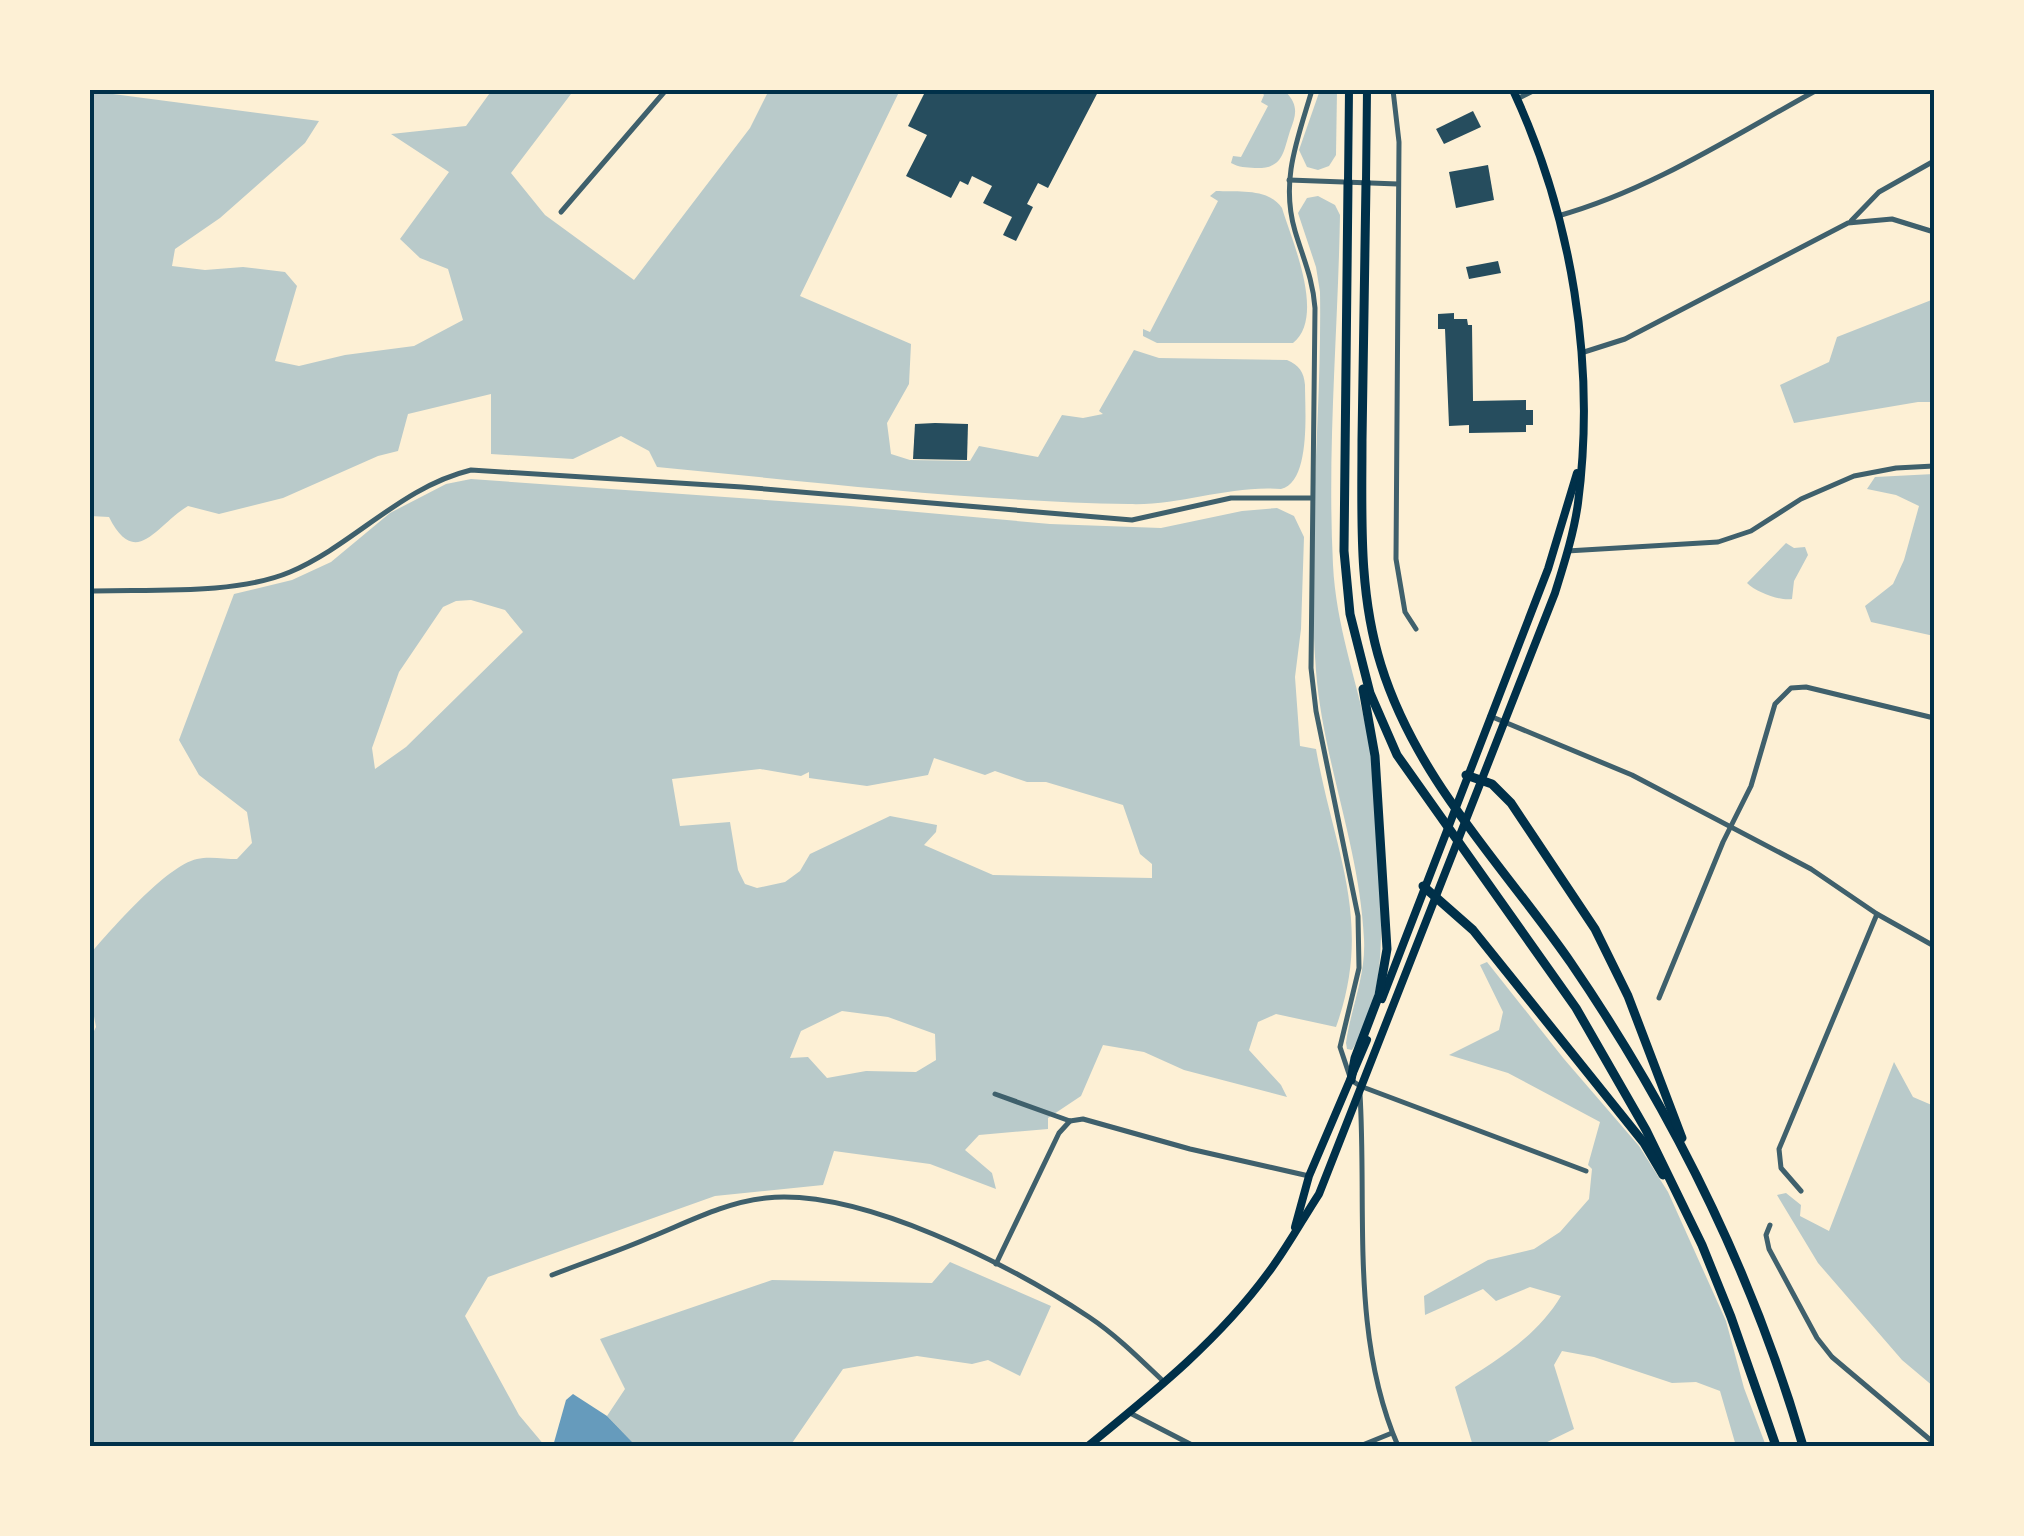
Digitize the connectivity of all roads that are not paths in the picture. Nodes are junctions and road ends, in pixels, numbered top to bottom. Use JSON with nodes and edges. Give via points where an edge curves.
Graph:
{"nodes":[{"id":1,"x":666,"y":90,"type":"edge"},
{"id":2,"x":1312,"y":90,"type":"edge"},
{"id":3,"x":1349,"y":90,"type":"edge"},
{"id":4,"x":1367,"y":90,"type":"edge"},
{"id":5,"x":1393,"y":90,"type":"edge"},
{"id":6,"x":1535,"y":90,"type":"edge"},
{"id":7,"x":1817,"y":90,"type":"edge"},
{"id":8,"x":1515,"y":94,"type":"edge"},
{"id":9,"x":1934,"y":161,"type":"edge"},
{"id":10,"x":1289,"y":180,"type":"junction"},
{"id":11,"x":1348,"y":182,"type":"junction"},
{"id":12,"x":1366,"y":182,"type":"junction"},
{"id":13,"x":1398,"y":184,"type":"junction"},
{"id":14,"x":562,"y":212,"type":"dead end"},
{"id":15,"x":1558,"y":216,"type":"junction"},
{"id":16,"x":1848,"y":223,"type":"junction"},
{"id":17,"x":1934,"y":232,"type":"edge"},
{"id":18,"x":1581,"y":353,"type":"junction"},
{"id":19,"x":1581,"y":464,"type":"junction"},
{"id":20,"x":1934,"y":466,"type":"edge"},
{"id":21,"x":1312,"y":498,"type":"junction"},
{"id":22,"x":1567,"y":552,"type":"junction"},
{"id":23,"x":90,"y":591,"type":"edge"},
{"id":24,"x":1416,"y":630,"type":"dead end"},
{"id":25,"x":1357,"y":652,"type":"junction"},
{"id":26,"x":1490,"y":716,"type":"junction"},
{"id":27,"x":1934,"y":718,"type":"edge"},
{"id":28,"x":1504,"y":722,"type":"junction"},
{"id":29,"x":1466,"y":775,"type":"junction"},
{"id":30,"x":1480,"y":784,"type":"junction"},
{"id":31,"x":1730,"y":828,"type":"junction"},
{"id":32,"x":1423,"y":886,"type":"junction"},
{"id":33,"x":1436,"y":894,"type":"junction"},
{"id":34,"x":1877,"y":914,"type":"junction"},
{"id":35,"x":1934,"y":946,"type":"edge"},
{"id":36,"x":1659,"y":998,"type":"dead end"},
{"id":37,"x":1355,"y":1083,"type":"junction"},
{"id":38,"x":996,"y":1094,"type":"dead end"},
{"id":39,"x":1070,"y":1121,"type":"junction"},
{"id":40,"x":1586,"y":1171,"type":"dead end"},
{"id":41,"x":1309,"y":1176,"type":"junction"},
{"id":42,"x":1701,"y":1181,"type":"junction"},
{"id":43,"x":1801,"y":1191,"type":"dead end"},
{"id":44,"x":1686,"y":1211,"type":"junction"},
{"id":45,"x":1770,"y":1224,"type":"dead end"},
{"id":46,"x":1292,"y":1235,"type":"junction"},
{"id":47,"x":996,"y":1264,"type":"junction"},
{"id":48,"x":552,"y":1275,"type":"dead end"},
{"id":49,"x":1166,"y":1383,"type":"junction"},
{"id":50,"x":1129,"y":1413,"type":"junction"},
{"id":51,"x":1392,"y":1433,"type":"junction"},
{"id":52,"x":1934,"y":1442,"type":"edge"},
{"id":53,"x":1088,"y":1446,"type":"edge"},
{"id":54,"x":1194,"y":1446,"type":"edge"},
{"id":55,"x":1360,"y":1446,"type":"edge"},
{"id":56,"x":1398,"y":1446,"type":"edge"},
{"id":57,"x":1776,"y":1446,"type":"edge"},
{"id":58,"x":1803,"y":1446,"type":"edge"}],
"edges":[{"from":1,"to":14,"type":"street"},
{"from":2,"to":10,"type":"street"},
{"from":3,"to":11,"type":"main road"},
{"from":4,"to":12,"type":"main road"},
{"from":5,"to":13,"type":"street"},
{"from":6,"to":8,"type":"street"},
{"from":7,"to":15,"type":"street","via":[[1621,195]]},
{"from":8,"to":15,"type":"main road"},
{"from":9,"to":16,"type":"street","via":[[1879,192]]},
{"from":10,"to":11,"type":"street"},
{"from":10,"to":21,"type":"street","via":[[1295,229],[1314,288]]},
{"from":11,"to":12,"type":"street"},
{"from":11,"to":25,"type":"highway","via":[[1344,551]]},
{"from":12,"to":13,"type":"street"},
{"from":12,"to":42,"type":"highway","via":[[1362,534],[1366,603],[1380,664],[1418,754],[1593,996]]},
{"from":13,"to":24,"type":"street","via":[[1396,559],[1405,612]]},
{"from":15,"to":18,"type":"main road"},
{"from":16,"to":17,"type":"street","via":[[1892,219]]},
{"from":16,"to":18,"type":"street","via":[[1625,338]]},
{"from":18,"to":19,"type":"main road"},
{"from":19,"to":22,"type":"main road"},
{"from":19,"to":26,"type":"main road"},
{"from":20,"to":22,"type":"street","via":[[1854,476],[1718,542]]},
{"from":21,"to":23,"type":"street","via":[[1231,498],[1132,520],[471,470],[428,484],[316,560],[270,579]]},
{"from":21,"to":37,"type":"street","via":[[1316,711],[1358,923],[1359,968],[1340,1046]]},
{"from":22,"to":28,"type":"main road"},
{"from":25,"to":37,"type":"highway","via":[[1375,756],[1388,948],[1355,1058]]},
{"from":25,"to":44,"type":"highway","via":[[1397,755],[1576,1008]]},
{"from":26,"to":28,"type":"street"},
{"from":26,"to":29,"type":"main road"},
{"from":27,"to":31,"type":"street","via":[[1796,686],[1784,691]]},
{"from":28,"to":30,"type":"main road"},
{"from":28,"to":31,"type":"street","via":[[1632,775]]},
{"from":29,"to":30,"type":"highway"},
{"from":29,"to":32,"type":"main road"},
{"from":30,"to":33,"type":"main road"},
{"from":30,"to":42,"type":"highway","via":[[1492,784],[1511,803],[1595,929]]},
{"from":31,"to":34,"type":"street"},
{"from":31,"to":36,"type":"street"},
{"from":32,"to":33,"type":"highway"},
{"from":32,"to":37,"type":"main road"},
{"from":33,"to":37,"type":"main road"},
{"from":33,"to":44,"type":"highway","via":[[1473,930],[1644,1143]]},
{"from":34,"to":35,"type":"street"},
{"from":34,"to":43,"type":"street","via":[[1780,1149],[1781,1168]]},
{"from":37,"to":40,"type":"street"},
{"from":37,"to":41,"type":"main road"},
{"from":37,"to":46,"type":"main road","via":[[1319,1194]]},
{"from":37,"to":51,"type":"street","via":[[1366,1333]]},
{"from":38,"to":39,"type":"street"},
{"from":39,"to":41,"type":"street"},
{"from":39,"to":47,"type":"street"},
{"from":41,"to":46,"type":"main road"},
{"from":42,"to":58,"type":"highway"},
{"from":44,"to":57,"type":"highway"},
{"from":45,"to":52,"type":"street","via":[[1769,1249],[1817,1338],[1846,1371]]},
{"from":46,"to":49,"type":"main road","via":[[1240,1308]]},
{"from":47,"to":48,"type":"street","via":[[878,1214],[783,1196],[722,1208]]},
{"from":47,"to":49,"type":"street","via":[[1092,1319]]},
{"from":49,"to":50,"type":"main road"},
{"from":50,"to":53,"type":"main road"},
{"from":50,"to":54,"type":"street"},
{"from":51,"to":55,"type":"street"},
{"from":51,"to":56,"type":"street"}]}
